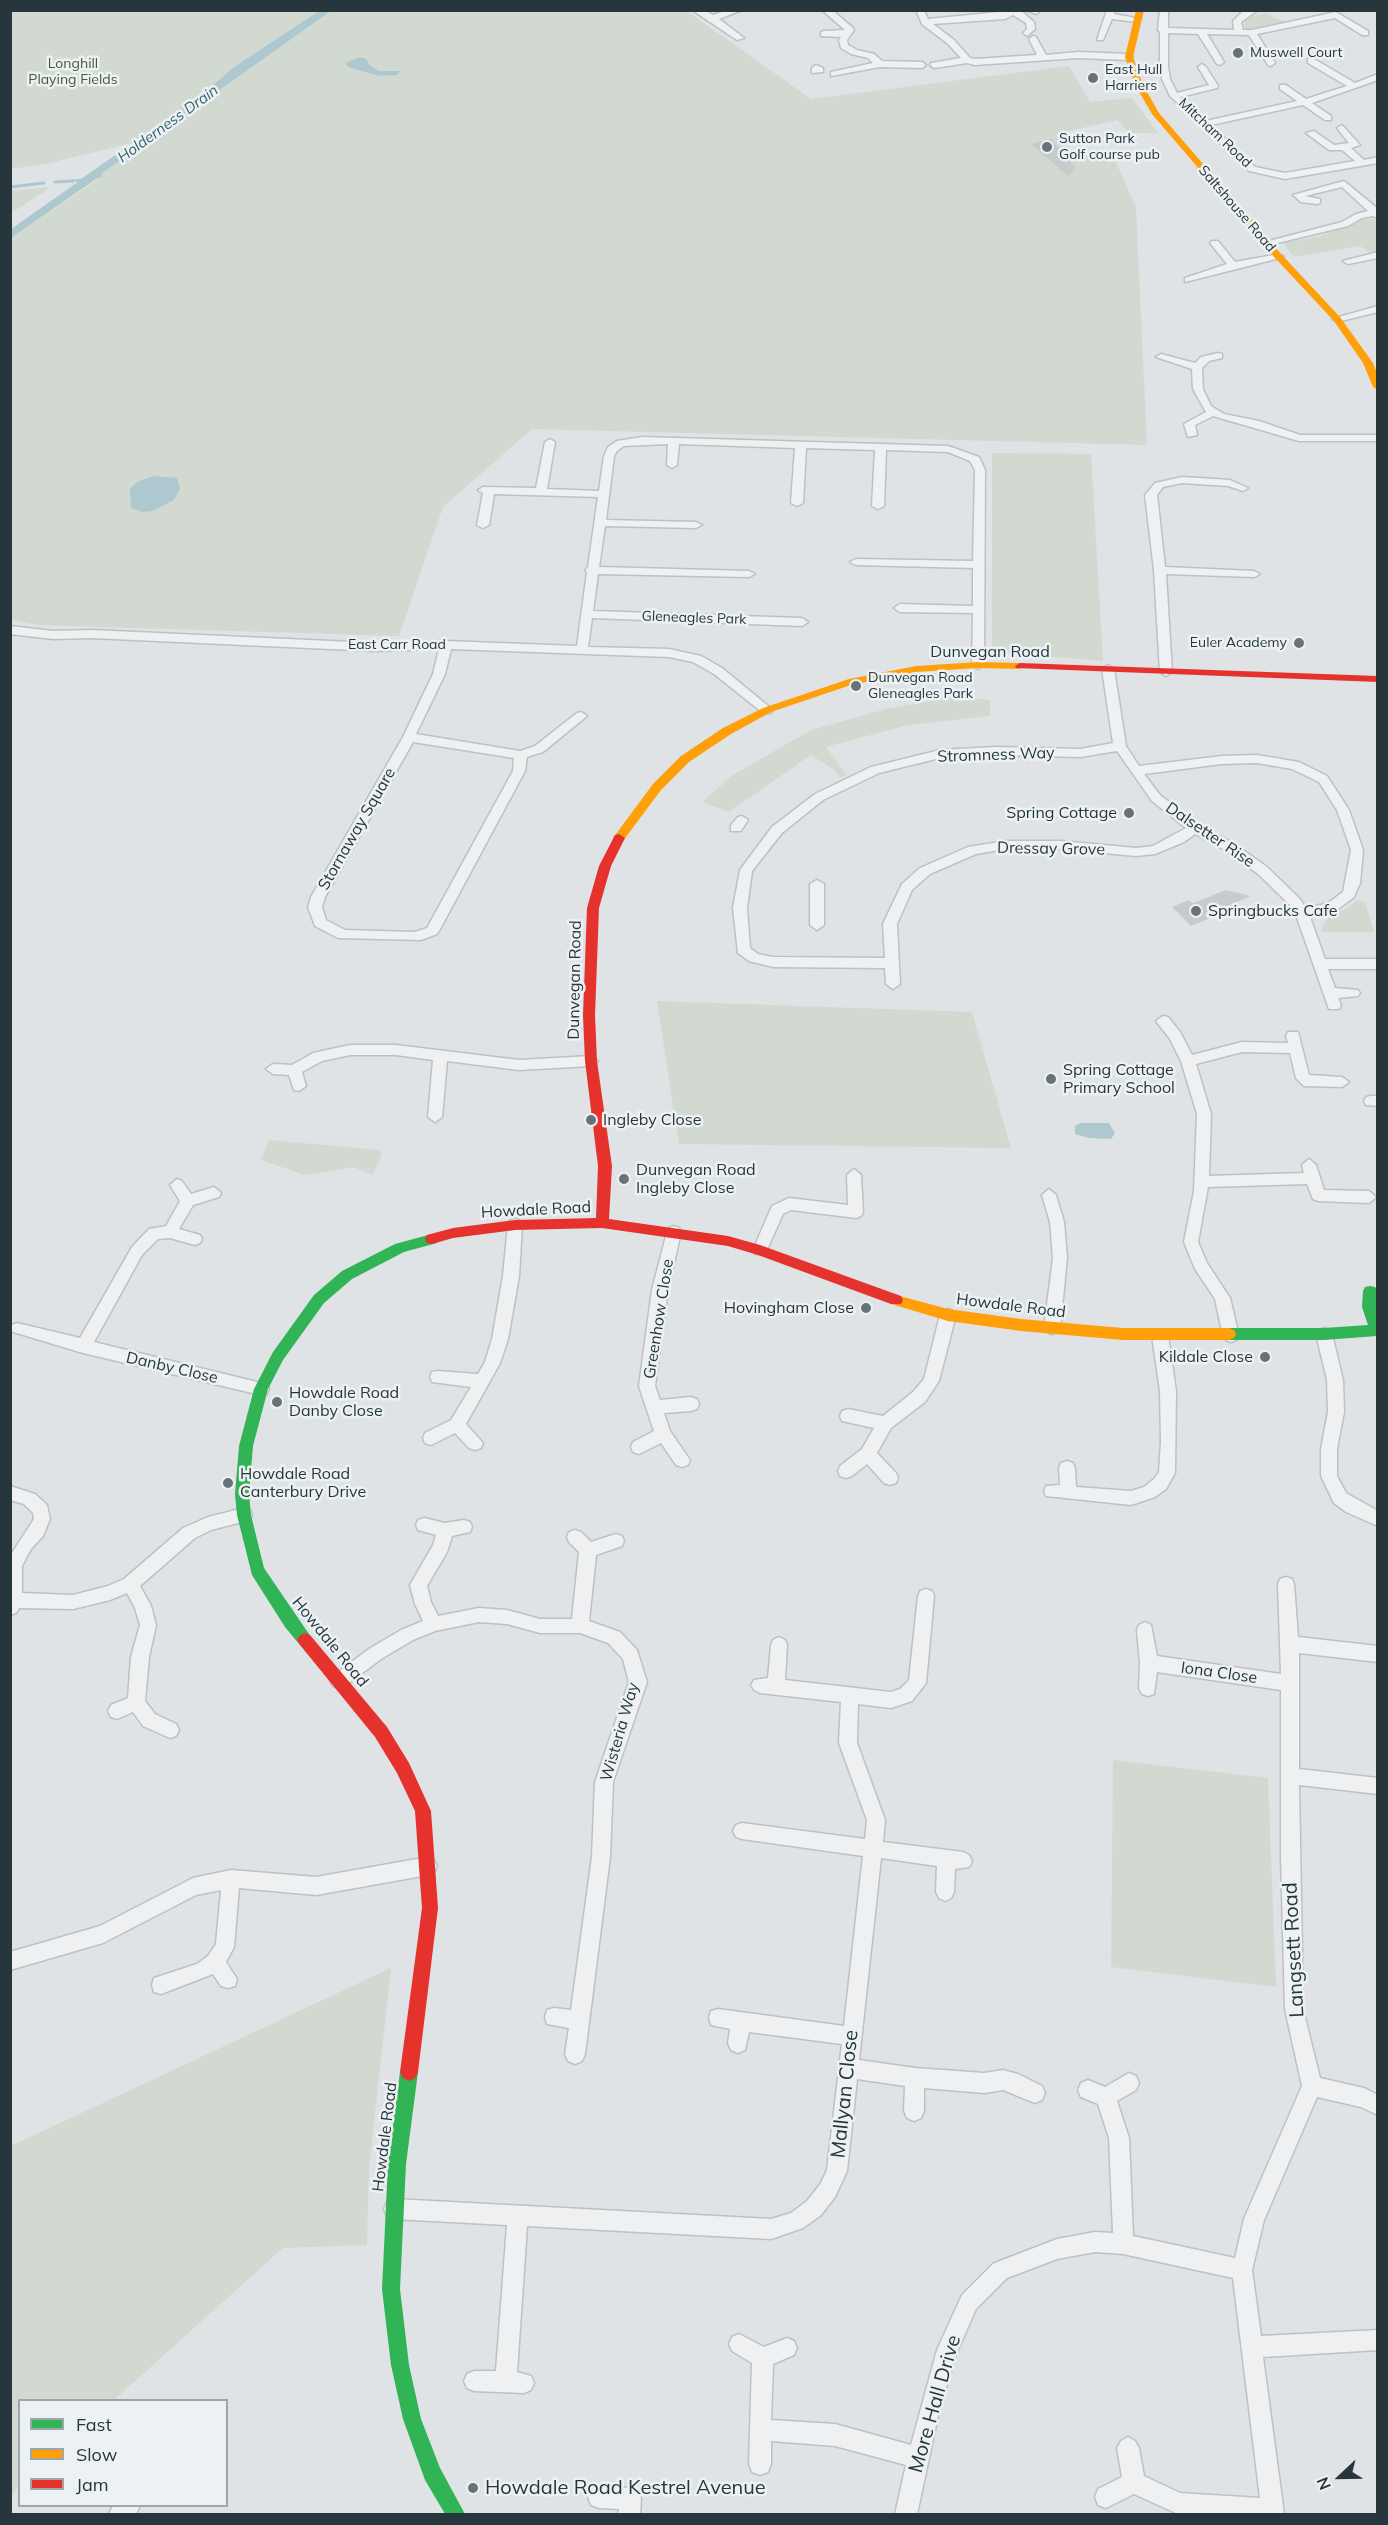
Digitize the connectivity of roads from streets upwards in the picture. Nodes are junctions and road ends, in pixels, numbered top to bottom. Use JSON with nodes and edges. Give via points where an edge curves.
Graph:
{"nodes":[{"id":1,"x":696,"y":10,"type":"edge"},
{"id":2,"x":738,"y":10,"type":"edge"},
{"id":3,"x":826,"y":10,"type":"edge"},
{"id":4,"x":920,"y":10,"type":"edge"},
{"id":5,"x":1030,"y":10,"type":"edge"},
{"id":6,"x":1164,"y":10,"type":"edge"},
{"id":7,"x":1254,"y":10,"type":"edge"},
{"id":8,"x":1015,"y":11,"type":"edge"},
{"id":9,"x":1036,"y":11,"type":"edge"},
{"id":10,"x":1109,"y":13,"type":"edge"},
{"id":11,"x":1333,"y":13,"type":"edge"},
{"id":12,"x":1138,"y":15,"type":"edge"},
{"id":13,"x":712,"y":18,"type":"junction"},
{"id":14,"x":925,"y":22,"type":"junction"},
{"id":15,"x":1162,"y":30,"type":"junction"},
{"id":16,"x":812,"y":32,"type":"dead end"},
{"id":17,"x":1201,"y":32,"type":"junction"},
{"id":18,"x":1239,"y":33,"type":"junction"},
{"id":19,"x":1252,"y":33,"type":"junction"},
{"id":20,"x":1365,"y":33,"type":"dead end"},
{"id":21,"x":847,"y":34,"type":"junction"},
{"id":22,"x":740,"y":38,"type":"dead end"},
{"id":23,"x":1100,"y":38,"type":"dead end"},
{"id":24,"x":1129,"y":57,"type":"junction"},
{"id":25,"x":1043,"y":58,"type":"junction"},
{"id":26,"x":967,"y":60,"type":"junction"},
{"id":27,"x":1220,"y":62,"type":"dead end"},
{"id":28,"x":1311,"y":62,"type":"dead end"},
{"id":29,"x":1271,"y":63,"type":"dead end"},
{"id":30,"x":880,"y":64,"type":"junction"},
{"id":31,"x":934,"y":64,"type":"dead end"},
{"id":32,"x":922,"y":65,"type":"dead end"},
{"id":33,"x":1202,"y":67,"type":"dead end"},
{"id":34,"x":817,"y":69,"type":"dead end"},
{"id":35,"x":1377,"y":77,"type":"edge"},
{"id":36,"x":1366,"y":82,"type":"junction"},
{"id":37,"x":1354,"y":86,"type":"junction"},
{"id":38,"x":1283,"y":87,"type":"dead end"},
{"id":39,"x":1377,"y":87,"type":"edge"},
{"id":40,"x":1174,"y":96,"type":"junction"},
{"id":41,"x":1306,"y":102,"type":"junction"},
{"id":42,"x":1324,"y":117,"type":"dead end"},
{"id":43,"x":1204,"y":124,"type":"junction"},
{"id":44,"x":1342,"y":128,"type":"dead end"},
{"id":45,"x":1311,"y":133,"type":"dead end"},
{"id":46,"x":1344,"y":147,"type":"junction"},
{"id":47,"x":1377,"y":160,"type":"edge"},
{"id":48,"x":1361,"y":162,"type":"junction"},
{"id":49,"x":1317,"y":201,"type":"dead end"},
{"id":50,"x":1377,"y":213,"type":"edge"},
{"id":51,"x":1268,"y":243,"type":"junction"},
{"id":52,"x":1214,"y":246,"type":"dead end"},
{"id":53,"x":1356,"y":248,"type":"dead end"},
{"id":54,"x":1377,"y":255,"type":"edge"},
{"id":55,"x":1279,"y":257,"type":"junction"},
{"id":56,"x":1366,"y":257,"type":"junction"},
{"id":57,"x":1348,"y":261,"type":"dead end"},
{"id":58,"x":1233,"y":265,"type":"junction"},
{"id":59,"x":1191,"y":276,"type":"dead end"},
{"id":60,"x":1377,"y":309,"type":"edge"},
{"id":61,"x":1337,"y":319,"type":"junction"},
{"id":62,"x":1218,"y":356,"type":"dead end"},
{"id":63,"x":1161,"y":357,"type":"dead end"},
{"id":64,"x":1197,"y":367,"type":"junction"},
{"id":65,"x":1377,"y":387,"type":"edge"},
{"id":66,"x":1212,"y":412,"type":"junction"},
{"id":67,"x":1192,"y":435,"type":"dead end"},
{"id":68,"x":1377,"y":438,"type":"edge"},
{"id":69,"x":674,"y":441,"type":"junction"},
{"id":70,"x":550,"y":442,"type":"dead end"},
{"id":71,"x":801,"y":445,"type":"junction"},
{"id":72,"x":881,"y":447,"type":"junction"},
{"id":73,"x":672,"y":465,"type":"dead end"},
{"id":74,"x":1243,"y":488,"type":"dead end"},
{"id":75,"x":541,"y":492,"type":"junction"},
{"id":76,"x":604,"y":494,"type":"junction"},
{"id":77,"x":796,"y":503,"type":"dead end"},
{"id":78,"x":878,"y":506,"type":"dead end"},
{"id":79,"x":600,"y":523,"type":"junction"},
{"id":80,"x":483,"y":525,"type":"dead end"},
{"id":81,"x":696,"y":525,"type":"dead end"},
{"id":82,"x":856,"y":562,"type":"dead end"},
{"id":83,"x":978,"y":565,"type":"junction"},
{"id":84,"x":591,"y":570,"type":"junction"},
{"id":85,"x":1160,"y":570,"type":"junction"},
{"id":86,"x":749,"y":574,"type":"dead end"},
{"id":87,"x":1254,"y":574,"type":"dead end"},
{"id":88,"x":900,"y":608,"type":"dead end"},
{"id":89,"x":977,"y":610,"type":"junction"},
{"id":90,"x":586,"y":614,"type":"junction"},
{"id":91,"x":802,"y":622,"type":"dead end"},
{"id":92,"x":10,"y":630,"type":"edge"},
{"id":93,"x":446,"y":645,"type":"junction"},
{"id":94,"x":582,"y":650,"type":"junction"},
{"id":95,"x":978,"y":665,"type":"junction"},
{"id":96,"x":1108,"y":669,"type":"junction"},
{"id":97,"x":1166,"y":672,"type":"junction"},
{"id":98,"x":1377,"y":679,"type":"edge"},
{"id":99,"x":767,"y":710,"type":"junction"},
{"id":100,"x":573,"y":718,"type":"dead end"},
{"id":101,"x":410,"y":737,"type":"junction"},
{"id":102,"x":1120,"y":746,"type":"junction"},
{"id":103,"x":521,"y":755,"type":"junction"},
{"id":104,"x":1135,"y":771,"type":"junction"},
{"id":105,"x":1194,"y":828,"type":"junction"},
{"id":106,"x":817,"y":884,"type":"dead end"},
{"id":107,"x":1304,"y":915,"type":"junction"},
{"id":108,"x":817,"y":925,"type":"dead end"},
{"id":109,"x":892,"y":963,"type":"junction"},
{"id":110,"x":1377,"y":963,"type":"edge"},
{"id":111,"x":1322,"y":964,"type":"junction"},
{"id":112,"x":893,"y":984,"type":"dead end"},
{"id":113,"x":1353,"y":993,"type":"dead end"},
{"id":114,"x":1163,"y":1021,"type":"dead end"},
{"id":115,"x":440,"y":1056,"type":"junction"},
{"id":116,"x":591,"y":1061,"type":"junction"},
{"id":117,"x":1188,"y":1061,"type":"junction"},
{"id":118,"x":273,"y":1069,"type":"dead end"},
{"id":119,"x":294,"y":1070,"type":"junction"},
{"id":120,"x":1342,"y":1082,"type":"dead end"},
{"id":121,"x":298,"y":1086,"type":"dead end"},
{"id":122,"x":435,"y":1117,"type":"dead end"},
{"id":123,"x":854,"y":1175,"type":"dead end"},
{"id":124,"x":1202,"y":1182,"type":"junction"},
{"id":125,"x":177,"y":1185,"type":"dead end"},
{"id":126,"x":214,"y":1193,"type":"dead end"},
{"id":127,"x":1049,"y":1196,"type":"dead end"},
{"id":128,"x":1369,"y":1197,"type":"dead end"},
{"id":129,"x":188,"y":1201,"type":"junction"},
{"id":130,"x":602,"y":1223,"type":"junction"},
{"id":131,"x":515,"y":1225,"type":"junction"},
{"id":132,"x":170,"y":1232,"type":"junction"},
{"id":133,"x":675,"y":1232,"type":"junction"},
{"id":134,"x":195,"y":1239,"type":"dead end"},
{"id":135,"x":760,"y":1250,"type":"junction"},
{"id":136,"x":1370,"y":1291,"type":"dead end"},
{"id":137,"x":948,"y":1315,"type":"junction"},
{"id":138,"x":1052,"y":1328,"type":"junction"},
{"id":139,"x":17,"y":1329,"type":"dead end"},
{"id":140,"x":1377,"y":1330,"type":"edge"},
{"id":141,"x":1324,"y":1334,"type":"junction"},
{"id":142,"x":1160,"y":1336,"type":"junction"},
{"id":143,"x":1231,"y":1336,"type":"junction"},
{"id":144,"x":83,"y":1347,"type":"junction"},
{"id":145,"x":438,"y":1377,"type":"dead end"},
{"id":146,"x":480,"y":1381,"type":"junction"},
{"id":147,"x":261,"y":1389,"type":"junction"},
{"id":148,"x":691,"y":1404,"type":"dead end"},
{"id":149,"x":652,"y":1407,"type":"junction"},
{"id":150,"x":848,"y":1416,"type":"dead end"},
{"id":151,"x":885,"y":1423,"type":"junction"},
{"id":152,"x":456,"y":1425,"type":"junction"},
{"id":153,"x":663,"y":1434,"type":"junction"},
{"id":154,"x":430,"y":1438,"type":"dead end"},
{"id":155,"x":475,"y":1443,"type":"dead end"},
{"id":156,"x":639,"y":1447,"type":"dead end"},
{"id":157,"x":868,"y":1454,"type":"junction"},
{"id":158,"x":682,"y":1460,"type":"dead end"},
{"id":159,"x":1067,"y":1468,"type":"dead end"},
{"id":160,"x":846,"y":1471,"type":"dead end"},
{"id":161,"x":890,"y":1478,"type":"dead end"},
{"id":162,"x":10,"y":1493,"type":"edge"},
{"id":163,"x":244,"y":1515,"type":"junction"},
{"id":164,"x":1377,"y":1519,"type":"edge"},
{"id":165,"x":424,"y":1525,"type":"dead end"},
{"id":166,"x":464,"y":1527,"type":"dead end"},
{"id":167,"x":445,"y":1530,"type":"junction"},
{"id":168,"x":575,"y":1537,"type":"dead end"},
{"id":169,"x":616,"y":1541,"type":"dead end"},
{"id":170,"x":588,"y":1550,"type":"junction"},
{"id":171,"x":130,"y":1584,"type":"junction"},
{"id":172,"x":1286,"y":1584,"type":"dead end"},
{"id":173,"x":926,"y":1596,"type":"dead end"},
{"id":174,"x":12,"y":1604,"type":"edge"},
{"id":175,"x":434,"y":1624,"type":"junction"},
{"id":176,"x":580,"y":1626,"type":"junction"},
{"id":177,"x":1145,"y":1630,"type":"dead end"},
{"id":178,"x":1290,"y":1644,"type":"junction"},
{"id":179,"x":1377,"y":1654,"type":"edge"},
{"id":180,"x":783,"y":1655,"type":"dead end"},
{"id":181,"x":1149,"y":1663,"type":"junction"},
{"id":182,"x":339,"y":1681,"type":"junction"},
{"id":183,"x":1290,"y":1683,"type":"junction"},
{"id":184,"x":1148,"y":1688,"type":"dead end"},
{"id":185,"x":850,"y":1697,"type":"junction"},
{"id":186,"x":136,"y":1702,"type":"junction"},
{"id":187,"x":117,"y":1711,"type":"dead end"},
{"id":188,"x":170,"y":1730,"type":"dead end"},
{"id":189,"x":1290,"y":1776,"type":"junction"},
{"id":190,"x":1377,"y":1786,"type":"edge"},
{"id":191,"x":742,"y":1831,"type":"dead end"},
{"id":192,"x":873,"y":1847,"type":"junction"},
{"id":193,"x":428,"y":1866,"type":"junction"},
{"id":194,"x":231,"y":1879,"type":"junction"},
{"id":195,"x":945,"y":1892,"type":"dead end"},
{"id":196,"x":10,"y":1961,"type":"edge"},
{"id":197,"x":215,"y":1962,"type":"junction"},
{"id":198,"x":228,"y":1979,"type":"dead end"},
{"id":199,"x":161,"y":1985,"type":"dead end"},
{"id":200,"x":554,"y":2017,"type":"dead end"},
{"id":201,"x":718,"y":2018,"type":"dead end"},
{"id":202,"x":579,"y":2020,"type":"junction"},
{"id":203,"x":741,"y":2021,"type":"junction"},
{"id":204,"x":850,"y":2036,"type":"junction"},
{"id":205,"x":738,"y":2043,"type":"dead end"},
{"id":206,"x":575,"y":2054,"type":"dead end"},
{"id":207,"x":847,"y":2068,"type":"junction"},
{"id":208,"x":915,"y":2078,"type":"junction"},
{"id":209,"x":1129,"y":2083,"type":"dead end"},
{"id":210,"x":1312,"y":2086,"type":"junction"},
{"id":211,"x":1035,"y":2094,"type":"dead end"},
{"id":212,"x":1377,"y":2106,"type":"edge"},
{"id":213,"x":915,"y":2112,"type":"dead end"},
{"id":214,"x":394,"y":2209,"type":"junction"},
{"id":215,"x":518,"y":2217,"type":"junction"},
{"id":216,"x":1123,"y":2244,"type":"junction"},
{"id":217,"x":1242,"y":2270,"type":"junction"},
{"id":218,"x":1377,"y":2340,"type":"edge"},
{"id":219,"x":739,"y":2344,"type":"dead end"},
{"id":220,"x":1252,"y":2347,"type":"junction"},
{"id":221,"x":787,"y":2348,"type":"dead end"},
{"id":222,"x":763,"y":2358,"type":"junction"},
{"id":223,"x":474,"y":2382,"type":"dead end"},
{"id":224,"x":759,"y":2430,"type":"junction"},
{"id":225,"x":1128,"y":2448,"type":"dead end"},
{"id":226,"x":918,"y":2458,"type":"junction"},
{"id":227,"x":760,"y":2464,"type":"dead end"},
{"id":228,"x":1134,"y":2483,"type":"junction"},
{"id":229,"x":599,"y":2497,"type":"dead end"},
{"id":230,"x":1106,"y":2497,"type":"dead end"},
{"id":231,"x":1273,"y":2512,"type":"edge"},
{"id":232,"x":456,"y":2514,"type":"edge"},
{"id":233,"x":629,"y":2514,"type":"edge"},
{"id":234,"x":906,"y":2514,"type":"edge"}],
"edges":[{"from":1,"to":13,"type":"street"},
{"from":2,"to":13,"type":"street"},
{"from":3,"to":21,"type":"street","via":[[850,30]]},
{"from":4,"to":14,"type":"street"},
{"from":5,"to":9,"type":"street"},
{"from":6,"to":15,"type":"street","name":"Mitcham Road"},
{"from":7,"to":18,"type":"street","via":[[1237,21]]},
{"from":8,"to":14,"type":"street","via":[[1005,16]]},
{"from":8,"to":25,"type":"street","via":[[1030,22],[1030,36]]},
{"from":10,"to":12,"type":"street","name":"Saltshouse Road"},
{"from":10,"to":23,"type":"street","name":"Saltshouse Road"},
{"from":11,"to":19,"type":"street","via":[[1322,19]]},
{"from":11,"to":20,"type":"street"},
{"from":12,"to":24,"type":"street","name":"Saltshouse Road"},
{"from":13,"to":22,"type":"street"},
{"from":14,"to":26,"type":"street"},
{"from":15,"to":17,"type":"street"},
{"from":15,"to":40,"type":"street","name":"Mitcham Road","via":[[1166,79]]},
{"from":16,"to":21,"type":"street"},
{"from":17,"to":18,"type":"street"},
{"from":17,"to":27,"type":"street"},
{"from":18,"to":19,"type":"street"},
{"from":19,"to":29,"type":"street"},
{"from":21,"to":30,"type":"street","via":[[844,46],[871,56]]},
{"from":24,"to":25,"type":"street"},
{"from":24,"to":51,"type":"street","name":"Saltshouse Road","via":[[1138,85],[1156,114]]},
{"from":25,"to":26,"type":"street","via":[[982,66]]},
{"from":26,"to":31,"type":"street"},
{"from":28,"to":37,"type":"street"},
{"from":30,"to":32,"type":"street"},
{"from":30,"to":34,"type":"street","via":[[836,78]]},
{"from":33,"to":40,"type":"street","via":[[1214,87]]},
{"from":35,"to":36,"type":"street"},
{"from":36,"to":37,"type":"street"},
{"from":36,"to":39,"type":"street"},
{"from":37,"to":41,"type":"street"},
{"from":38,"to":41,"type":"street"},
{"from":40,"to":43,"type":"street","name":"Mitcham Road"},
{"from":41,"to":42,"type":"street"},
{"from":41,"to":43,"type":"street"},
{"from":43,"to":48,"type":"street","name":"Mitcham Road","via":[[1252,169],[1271,174],[1285,176]]},
{"from":44,"to":46,"type":"street","via":[[1355,145]]},
{"from":45,"to":46,"type":"street","via":[[1332,148]]},
{"from":46,"to":48,"type":"street"},
{"from":47,"to":48,"type":"street","name":"Mitcham Road"},
{"from":49,"to":50,"type":"street","via":[[1298,195],[1344,184]]},
{"from":50,"to":51,"type":"street"},
{"from":51,"to":55,"type":"street","name":"Saltshouse Road"},
{"from":52,"to":58,"type":"street"},
{"from":53,"to":56,"type":"street"},
{"from":54,"to":56,"type":"street"},
{"from":55,"to":58,"type":"street"},
{"from":55,"to":61,"type":"street","name":"Saltshouse Road"},
{"from":56,"to":57,"type":"street"},
{"from":58,"to":59,"type":"street"},
{"from":60,"to":61,"type":"street","via":[[1369,316]]},
{"from":61,"to":65,"type":"street","name":"Saltshouse Road","via":[[1368,363]]},
{"from":62,"to":64,"type":"street","via":[[1205,359]]},
{"from":63,"to":64,"type":"street"},
{"from":64,"to":66,"type":"street","via":[[1198,389]]},
{"from":66,"to":67,"type":"street","via":[[1189,424]]},
{"from":66,"to":68,"type":"street","via":[[1299,438]]},
{"from":69,"to":71,"type":"street"},
{"from":69,"to":73,"type":"street"},
{"from":69,"to":76,"type":"street","via":[[642,440],[612,448]]},
{"from":70,"to":75,"type":"street"},
{"from":71,"to":72,"type":"street"},
{"from":71,"to":77,"type":"street"},
{"from":72,"to":78,"type":"street"},
{"from":72,"to":83,"type":"street","via":[[948,449],[975,459],[980,470]]},
{"from":74,"to":85,"type":"street","via":[[1230,483],[1182,480],[1159,486],[1151,495]]},
{"from":75,"to":76,"type":"street"},
{"from":75,"to":80,"type":"street","via":[[486,490]]},
{"from":76,"to":79,"type":"street"},
{"from":79,"to":81,"type":"street"},
{"from":79,"to":84,"type":"street"},
{"from":82,"to":83,"type":"street"},
{"from":83,"to":89,"type":"street"},
{"from":84,"to":86,"type":"street"},
{"from":84,"to":90,"type":"street"},
{"from":85,"to":87,"type":"street"},
{"from":85,"to":97,"type":"street"},
{"from":88,"to":89,"type":"street"},
{"from":89,"to":95,"type":"street"},
{"from":90,"to":91,"type":"street","name":"Gleneagles Park"},
{"from":90,"to":94,"type":"street"},
{"from":92,"to":93,"type":"street","name":"East Carr Road","via":[[374,647]]},
{"from":93,"to":94,"type":"street","name":"East Carr Road"},
{"from":93,"to":101,"type":"street","name":"Stornaway Square","via":[[439,674]]},
{"from":94,"to":99,"type":"street","name":"East Carr Road","via":[[669,653],[697,659]]},
{"from":95,"to":96,"type":"street","name":"Dunvegan Road"},
{"from":95,"to":99,"type":"street","name":"Dunvegan Road","via":[[916,669],[849,682]]},
{"from":96,"to":97,"type":"street","name":"Dunvegan Road"},
{"from":96,"to":102,"type":"street","name":"Dalsetter Rise"},
{"from":97,"to":98,"type":"street","name":"Dunvegan Road"},
{"from":99,"to":116,"type":"street","name":"Dunvegan Road","via":[[685,759],[622,832],[605,866],[593,908],[589,952]]},
{"from":100,"to":103,"type":"street","via":[[539,749]]},
{"from":101,"to":103,"type":"street"},
{"from":101,"to":103,"type":"street","name":"Stornaway Square","via":[[318,897],[316,915],[320,923],[335,933],[417,937],[432,931],[519,771]]},
{"from":102,"to":104,"type":"street","name":"Dalsetter Rise"},
{"from":102,"to":109,"type":"street","name":"Stromness Way","via":[[1080,753],[940,754],[875,770],[819,797],[777,831],[746,870],[740,908],[743,950],[754,958],[773,962]]},
{"from":104,"to":105,"type":"street","name":"Dalsetter Rise","via":[[1156,798]]},
{"from":104,"to":107,"type":"street","via":[[1257,759],[1295,765],[1323,779],[1343,810],[1357,850],[1353,882],[1349,894],[1333,906]]},
{"from":105,"to":107,"type":"street","name":"Dalsetter Rise","via":[[1262,870]]},
{"from":105,"to":109,"type":"street","name":"Dressay Grove","via":[[1155,850],[1005,846],[973,850],[947,860],[915,879],[897,904],[890,924]]},
{"from":106,"to":108,"type":"street"},
{"from":107,"to":111,"type":"street","name":"Dalsetter Rise"},
{"from":109,"to":112,"type":"street","name":"Dressay Grove"},
{"from":110,"to":111,"type":"street"},
{"from":111,"to":113,"type":"street","name":"Dalsetter Rise","via":[[1332,1000]]},
{"from":114,"to":117,"type":"street"},
{"from":115,"to":116,"type":"street","via":[[519,1065]]},
{"from":115,"to":119,"type":"street","via":[[396,1050],[350,1050],[318,1057]]},
{"from":115,"to":122,"type":"street"},
{"from":116,"to":130,"type":"street","name":"Dunvegan Road","via":[[605,1166]]},
{"from":117,"to":120,"type":"street","via":[[1242,1047],[1294,1042],[1303,1078],[1309,1082]]},
{"from":117,"to":124,"type":"street","via":[[1204,1114]]},
{"from":118,"to":119,"type":"street"},
{"from":119,"to":121,"type":"street"},
{"from":123,"to":135,"type":"street","via":[[856,1212],[789,1204],[777,1210]]},
{"from":124,"to":128,"type":"street","via":[[1310,1171],[1318,1195]]},
{"from":124,"to":143,"type":"street","via":[[1191,1242],[1222,1299]]},
{"from":125,"to":129,"type":"street"},
{"from":126,"to":129,"type":"street"},
{"from":127,"to":138,"type":"street","via":[[1057,1222],[1060,1258]]},
{"from":129,"to":132,"type":"street"},
{"from":130,"to":131,"type":"street","name":"Howdale Road"},
{"from":130,"to":133,"type":"street","name":"Howdale Road"},
{"from":131,"to":146,"type":"street","via":[[512,1276],[500,1339],[492,1363]]},
{"from":131,"to":147,"type":"street","name":"Howdale Road","via":[[453,1233],[400,1248],[346,1275],[300,1323]]},
{"from":132,"to":134,"type":"street"},
{"from":132,"to":144,"type":"street","via":[[154,1233],[136,1251]]},
{"from":133,"to":135,"type":"street","name":"Howdale Road"},
{"from":133,"to":149,"type":"street","name":"Greenhow Close","via":[[660,1290],[647,1386]]},
{"from":135,"to":137,"type":"street","name":"Howdale Road"},
{"from":136,"to":140,"type":"street","via":[[1369,1307]]},
{"from":137,"to":138,"type":"street","name":"Howdale Road"},
{"from":137,"to":151,"type":"street","via":[[931,1381],[919,1397]]},
{"from":138,"to":142,"type":"street","name":"Howdale Road"},
{"from":139,"to":144,"type":"street","name":"Danby Close"},
{"from":140,"to":141,"type":"street","name":"Howdale Road"},
{"from":141,"to":143,"type":"street","name":"Howdale Road"},
{"from":141,"to":164,"type":"street","via":[[1335,1380],[1329,1476],[1340,1498]]},
{"from":142,"to":143,"type":"street","name":"Howdale Road"},
{"from":142,"to":159,"type":"street","via":[[1168,1391],[1169,1442],[1167,1473],[1160,1484],[1131,1498],[1060,1492]]},
{"from":144,"to":147,"type":"street","name":"Danby Close"},
{"from":145,"to":146,"type":"street"},
{"from":146,"to":152,"type":"street"},
{"from":147,"to":163,"type":"street","name":"Howdale Road","via":[[246,1446]]},
{"from":148,"to":149,"type":"street"},
{"from":149,"to":153,"type":"street","name":"Greenhow Close"},
{"from":150,"to":151,"type":"street"},
{"from":151,"to":157,"type":"street"},
{"from":152,"to":154,"type":"street"},
{"from":152,"to":155,"type":"street"},
{"from":153,"to":156,"type":"street"},
{"from":153,"to":158,"type":"street","name":"Greenhow Close"},
{"from":157,"to":160,"type":"street"},
{"from":157,"to":161,"type":"street"},
{"from":162,"to":174,"type":"street","via":[[29,1499],[41,1510],[42,1519],[14,1566]]},
{"from":163,"to":171,"type":"street","via":[[189,1533]]},
{"from":163,"to":182,"type":"street","name":"Howdale Road","via":[[257,1570],[290,1622]]},
{"from":165,"to":167,"type":"street"},
{"from":166,"to":167,"type":"street"},
{"from":167,"to":175,"type":"street","via":[[441,1547],[418,1586]]},
{"from":168,"to":170,"type":"street"},
{"from":169,"to":170,"type":"street"},
{"from":170,"to":176,"type":"street"},
{"from":171,"to":174,"type":"street","via":[[73,1602]]},
{"from":171,"to":186,"type":"street","via":[[143,1606],[148,1625]]},
{"from":172,"to":178,"type":"street","name":"Langsett Road"},
{"from":173,"to":185,"type":"street","via":[[917,1683],[906,1695],[891,1700]]},
{"from":175,"to":176,"type":"street","name":"Wisteria Way","via":[[479,1615],[507,1617],[540,1626]]},
{"from":175,"to":182,"type":"street","name":"Wisteria Way","via":[[375,1654]]},
{"from":176,"to":202,"type":"street","name":"Wisteria Way","via":[[614,1637],[631,1655],[638,1682],[604,1782],[601,1857]]},
{"from":177,"to":181,"type":"street"},
{"from":178,"to":179,"type":"street"},
{"from":178,"to":183,"type":"street","name":"Langsett Road"},
{"from":180,"to":185,"type":"street","via":[[768,1686]]},
{"from":181,"to":183,"type":"street","name":"Iona Close"},
{"from":181,"to":184,"type":"street"},
{"from":182,"to":193,"type":"street","name":"Howdale Road","via":[[381,1732],[408,1779],[423,1811]]},
{"from":183,"to":189,"type":"street","name":"Langsett Road"},
{"from":185,"to":192,"type":"street","name":"Mallyan Close","via":[[848,1743],[876,1820]]},
{"from":186,"to":187,"type":"street"},
{"from":186,"to":188,"type":"street","via":[[149,1720]]},
{"from":189,"to":190,"type":"street"},
{"from":189,"to":210,"type":"street","name":"Langsett Road","via":[[1294,2009]]},
{"from":191,"to":192,"type":"street"},
{"from":192,"to":195,"type":"street","via":[[955,1860]]},
{"from":192,"to":204,"type":"street","name":"Mallyan Close"},
{"from":193,"to":194,"type":"street","via":[[316,1886]]},
{"from":193,"to":214,"type":"street","name":"Howdale Road","via":[[426,1941]]},
{"from":194,"to":196,"type":"street","via":[[193,1887],[103,1934]]},
{"from":194,"to":197,"type":"street","via":[[225,1947]]},
{"from":197,"to":198,"type":"street"},
{"from":197,"to":199,"type":"street","via":[[202,1971]]},
{"from":200,"to":202,"type":"street"},
{"from":201,"to":203,"type":"street"},
{"from":202,"to":206,"type":"street","name":"Wisteria Way"},
{"from":203,"to":204,"type":"street"},
{"from":203,"to":205,"type":"street"},
{"from":204,"to":207,"type":"street","name":"Mallyan Close"},
{"from":207,"to":208,"type":"street"},
{"from":207,"to":215,"type":"street","name":"Mallyan Close","via":[[837,2171],[814,2208],[796,2221],[771,2229]]},
{"from":208,"to":211,"type":"street","via":[[984,2083],[1003,2080]]},
{"from":208,"to":213,"type":"street"},
{"from":209,"to":216,"type":"street","via":[[1097,2094],[1119,2138]]},
{"from":210,"to":212,"type":"street","via":[[1364,2098]]},
{"from":210,"to":217,"type":"street","via":[[1254,2219]]},
{"from":214,"to":215,"type":"street","name":"Mallyan Close"},
{"from":214,"to":232,"type":"street","name":"Howdale Road","via":[[391,2289],[400,2365],[412,2419],[432,2473]]},
{"from":215,"to":223,"type":"street","via":[[515,2382]]},
{"from":216,"to":217,"type":"street","name":"More Hall Drive"},
{"from":216,"to":226,"type":"street","name":"More Hall Drive","via":[[1095,2242],[1057,2249],[1000,2271],[969,2302],[947,2350]]},
{"from":217,"to":220,"type":"street"},
{"from":218,"to":220,"type":"street"},
{"from":219,"to":222,"type":"street"},
{"from":220,"to":231,"type":"street"},
{"from":221,"to":222,"type":"street"},
{"from":222,"to":224,"type":"street"},
{"from":224,"to":226,"type":"street","via":[[835,2435]]},
{"from":224,"to":227,"type":"street"},
{"from":225,"to":228,"type":"street"},
{"from":226,"to":234,"type":"street","name":"More Hall Drive"},
{"from":228,"to":230,"type":"street"},
{"from":228,"to":231,"type":"street","via":[[1179,2504]]},
{"from":229,"to":233,"type":"street","via":[[630,2499]]}]}
